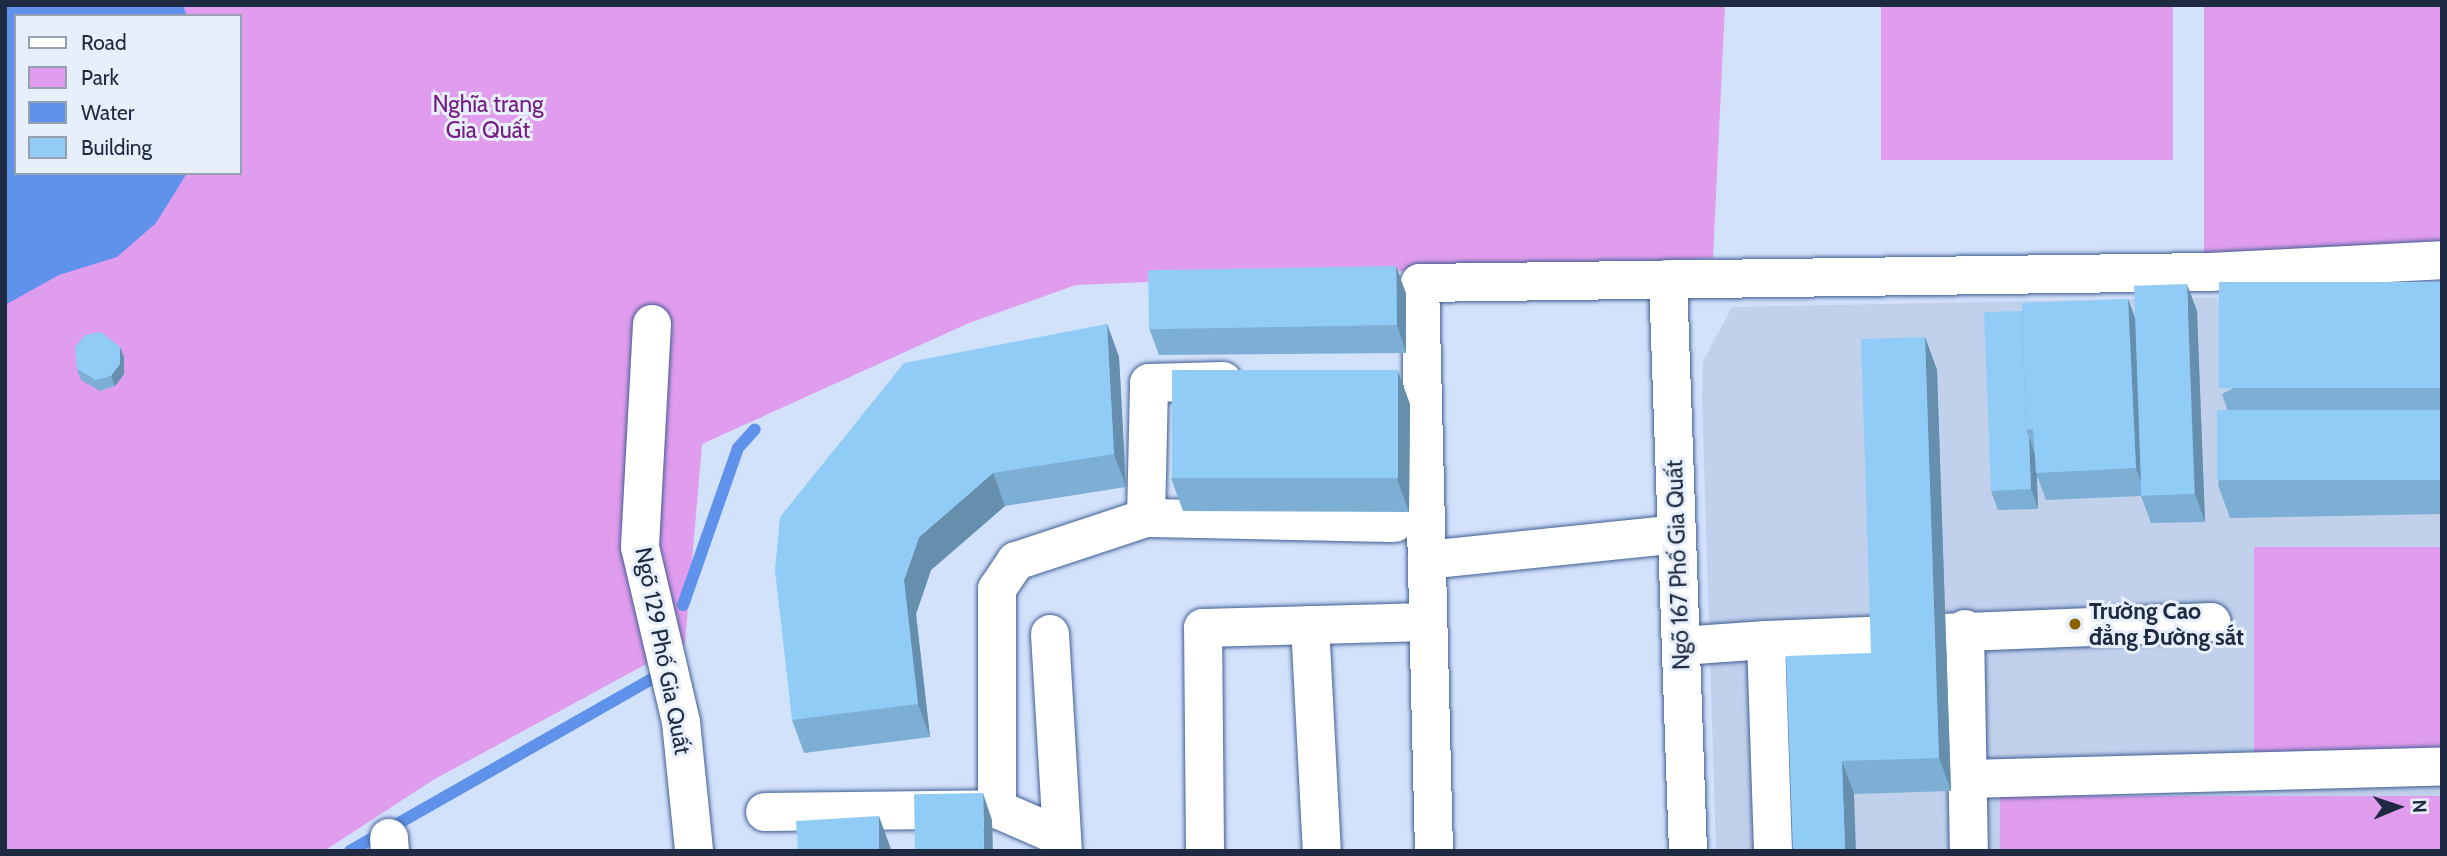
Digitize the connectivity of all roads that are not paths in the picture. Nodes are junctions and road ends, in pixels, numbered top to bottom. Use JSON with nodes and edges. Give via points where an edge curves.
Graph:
{"nodes":[{"id":1,"x":2442,"y":260,"type":"edge"},
{"id":2,"x":1668,"y":279,"type":"junction"},
{"id":3,"x":652,"y":324,"type":"dead end"},
{"id":4,"x":1257,"y":381,"type":"edge"},
{"id":5,"x":1146,"y":518,"type":"junction"},
{"id":6,"x":1394,"y":523,"type":"dead end"},
{"id":7,"x":1677,"y":534,"type":"junction"},
{"id":8,"x":1427,"y":560,"type":"junction"},
{"id":9,"x":1428,"y":622,"type":"junction"},
{"id":10,"x":2212,"y":622,"type":"dead end"},
{"id":11,"x":1310,"y":625,"type":"junction"},
{"id":12,"x":1965,"y":629,"type":"junction"},
{"id":13,"x":1050,"y":634,"type":"dead end"},
{"id":14,"x":1766,"y":640,"type":"junction"},
{"id":15,"x":1681,"y":646,"type":"junction"},
{"id":16,"x":2442,"y":767,"type":"edge"},
{"id":17,"x":1968,"y":779,"type":"junction"},
{"id":18,"x":997,"y":809,"type":"junction"},
{"id":19,"x":870,"y":811,"type":"junction"},
{"id":20,"x":765,"y":812,"type":"dead end"},
{"id":21,"x":1062,"y":844,"type":"edge"},
{"id":22,"x":694,"y":851,"type":"edge"},
{"id":23,"x":872,"y":851,"type":"edge"},
{"id":24,"x":1205,"y":851,"type":"edge"},
{"id":25,"x":1322,"y":851,"type":"edge"},
{"id":26,"x":1434,"y":851,"type":"edge"},
{"id":27,"x":1688,"y":851,"type":"edge"},
{"id":28,"x":1773,"y":851,"type":"edge"},
{"id":29,"x":1969,"y":851,"type":"edge"}],
"edges":[{"from":1,"to":2,"type":"street","via":[[2209,272]]},
{"from":2,"to":7,"type":"street","name":"Ngõ 167 Phố Gia Quất"},
{"from":2,"to":8,"type":"street","via":[[1420,284]]},
{"from":3,"to":22,"type":"street","name":"Ngõ 129 Phố Gia Quất","via":[[640,547],[681,722]]},
{"from":4,"to":5,"type":"street","via":[[1149,383]]},
{"from":5,"to":6,"type":"street"},
{"from":5,"to":18,"type":"street","via":[[1016,561],[997,589]]},
{"from":7,"to":8,"type":"street"},
{"from":7,"to":15,"type":"street","name":"Ngõ 167 Phố Gia Quất"},
{"from":8,"to":9,"type":"street"},
{"from":9,"to":11,"type":"street"},
{"from":9,"to":26,"type":"street"},
{"from":10,"to":12,"type":"street"},
{"from":11,"to":24,"type":"street","via":[[1203,628]]},
{"from":11,"to":25,"type":"street"},
{"from":12,"to":14,"type":"street"},
{"from":12,"to":17,"type":"street"},
{"from":13,"to":21,"type":"street"},
{"from":14,"to":15,"type":"street"},
{"from":14,"to":28,"type":"street"},
{"from":15,"to":27,"type":"street","name":"Ngõ 167 Phố Gia Quất"},
{"from":16,"to":17,"type":"street"},
{"from":17,"to":29,"type":"street"},
{"from":18,"to":19,"type":"street"},
{"from":18,"to":21,"type":"street"},
{"from":19,"to":20,"type":"street"},
{"from":19,"to":23,"type":"street"}]}
